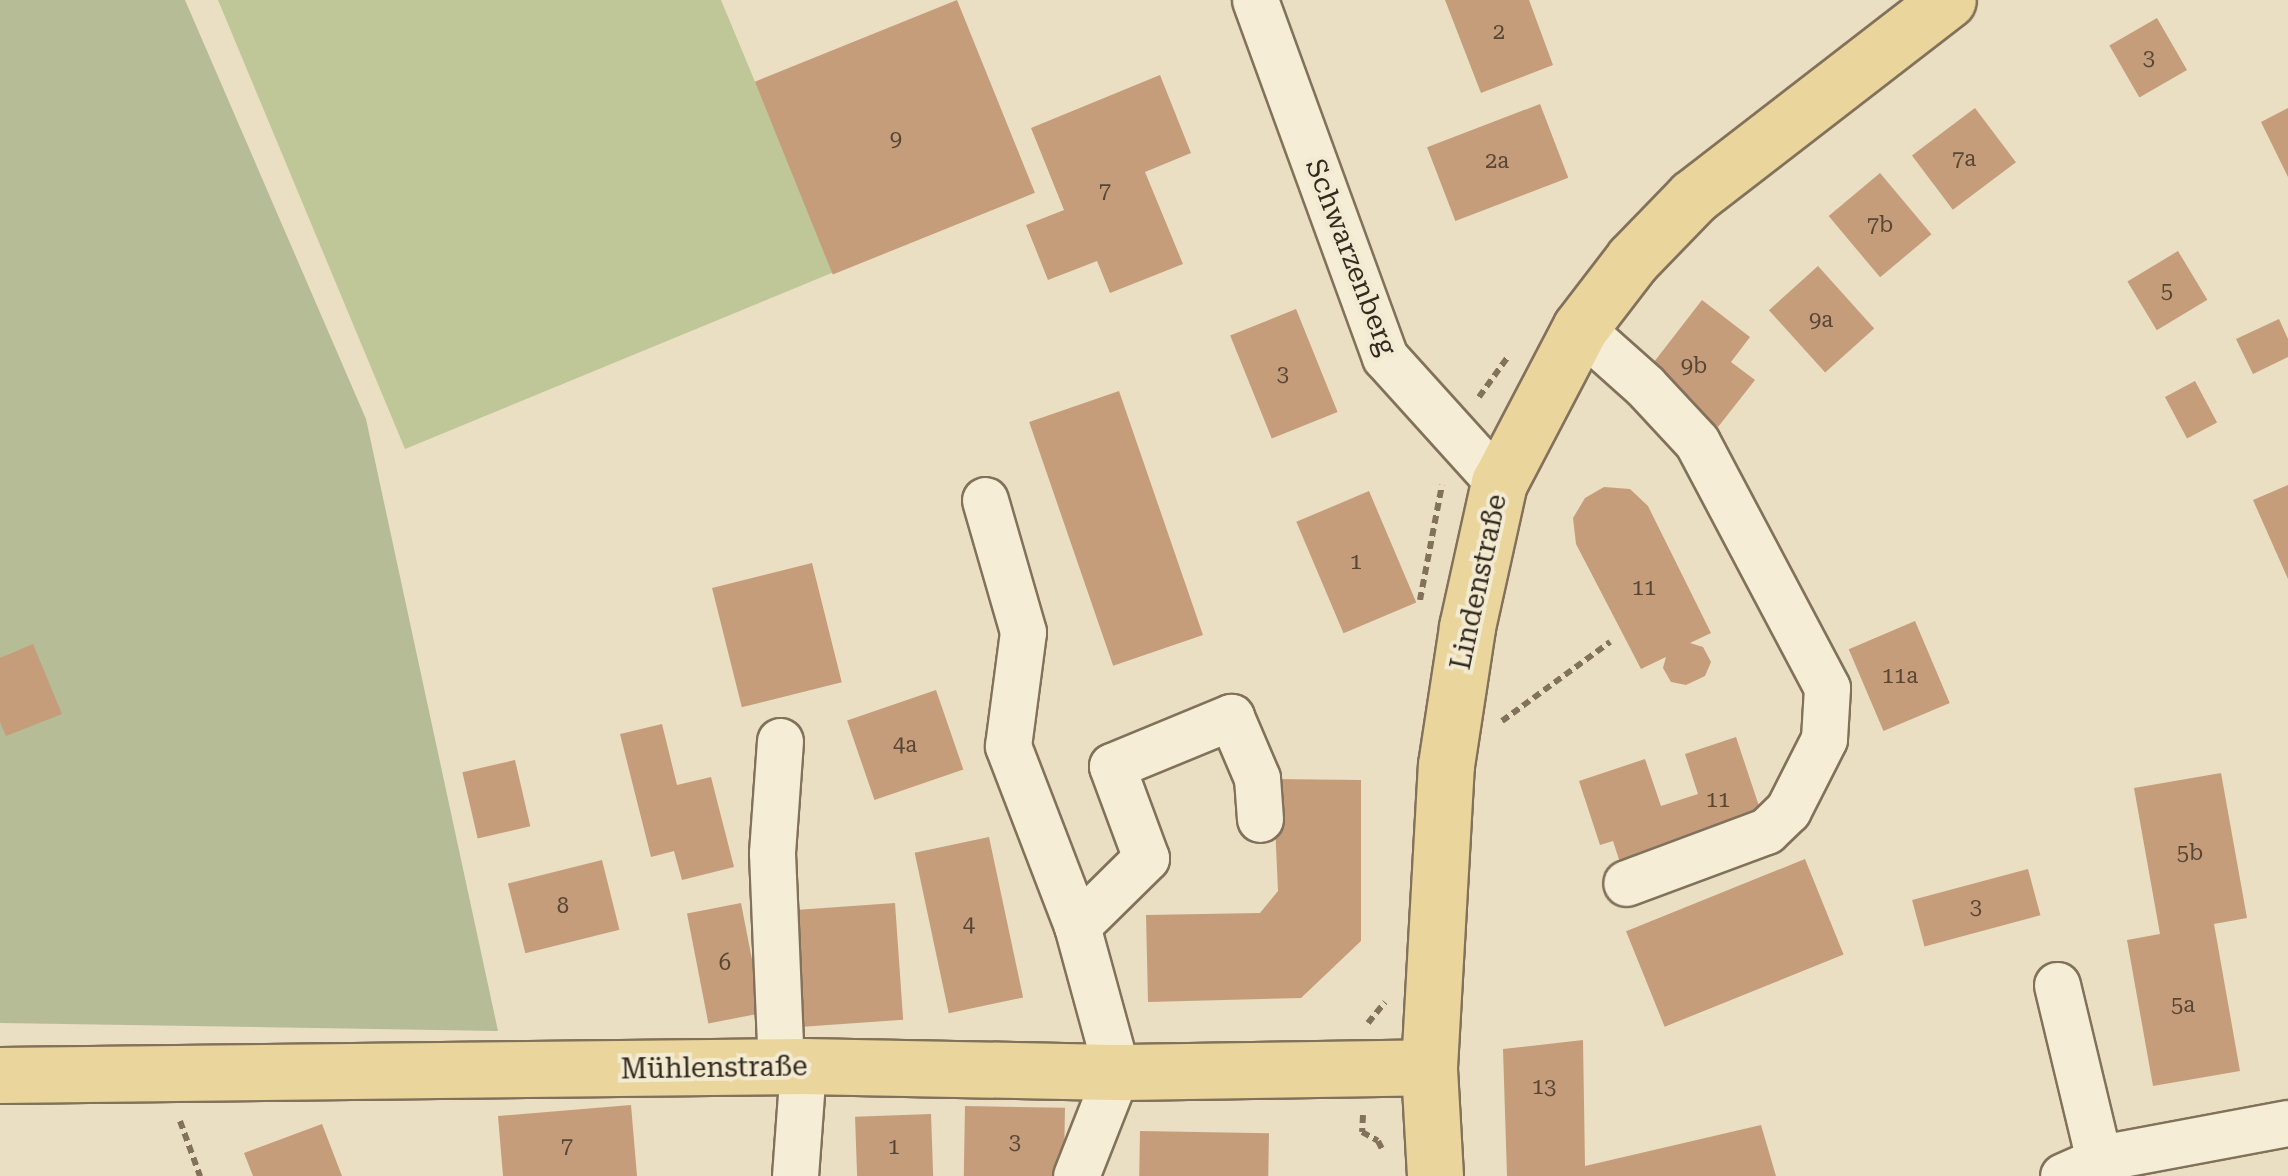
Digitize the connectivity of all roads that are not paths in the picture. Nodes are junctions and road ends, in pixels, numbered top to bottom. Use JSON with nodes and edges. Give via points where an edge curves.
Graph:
{"nodes":[{"id":1,"x":1255,"y":0,"type":"edge"},
{"id":2,"x":1948,"y":0,"type":"edge"},
{"id":3,"x":1897,"y":15,"type":"edge"},
{"id":4,"x":1580,"y":328,"type":"junction"},
{"id":5,"x":1499,"y":483,"type":"junction"},
{"id":6,"x":985,"y":500,"type":"dead end"},
{"id":7,"x":780,"y":741,"type":"dead end"},
{"id":8,"x":1260,"y":819,"type":"dead end"},
{"id":9,"x":1626,"y":882,"type":"dead end"},
{"id":10,"x":1078,"y":926,"type":"junction"},
{"id":11,"x":2058,"y":984,"type":"dead end"},
{"id":12,"x":792,"y":1066,"type":"junction"},
{"id":13,"x":1428,"y":1067,"type":"junction"},
{"id":14,"x":1116,"y":1072,"type":"junction"},
{"id":15,"x":0,"y":1075,"type":"edge"},
{"id":16,"x":2288,"y":1124,"type":"edge"},
{"id":17,"x":2081,"y":1168,"type":"edge"},
{"id":18,"x":795,"y":1176,"type":"edge"},
{"id":19,"x":1076,"y":1176,"type":"edge"},
{"id":20,"x":1435,"y":1176,"type":"edge"}],
"edges":[{"from":1,"to":5,"type":"street","name":"Schwarzenberg","via":[[1385,358]]},
{"from":2,"to":3,"type":"main road","name":"Lindenstraße"},
{"from":3,"to":4,"type":"main road","name":"Lindenstraße","via":[[1693,196]]},
{"from":4,"to":5,"type":"main road","name":"Lindenstraße"},
{"from":4,"to":9,"type":"street","via":[[1696,442],[1827,688],[1824,739],[1788,810],[1766,831]]},
{"from":5,"to":13,"type":"main road","name":"Lindenstraße","via":[[1446,764]]},
{"from":6,"to":10,"type":"street","via":[[1023,632],[1008,746]]},
{"from":7,"to":12,"type":"street","via":[[772,854]]},
{"from":8,"to":10,"type":"street","via":[[1257,778],[1232,717],[1112,766],[1146,858]]},
{"from":10,"to":14,"type":"street"},
{"from":11,"to":17,"type":"street"},
{"from":12,"to":14,"type":"main road","name":"Mühlenstraße"},
{"from":12,"to":15,"type":"main road","name":"Mühlenstraße"},
{"from":12,"to":18,"type":"street"},
{"from":13,"to":14,"type":"main road","name":"Mühlenstraße"},
{"from":13,"to":20,"type":"main road","name":"Lindenstraße"},
{"from":14,"to":19,"type":"street"},
{"from":16,"to":17,"type":"street"}]}
